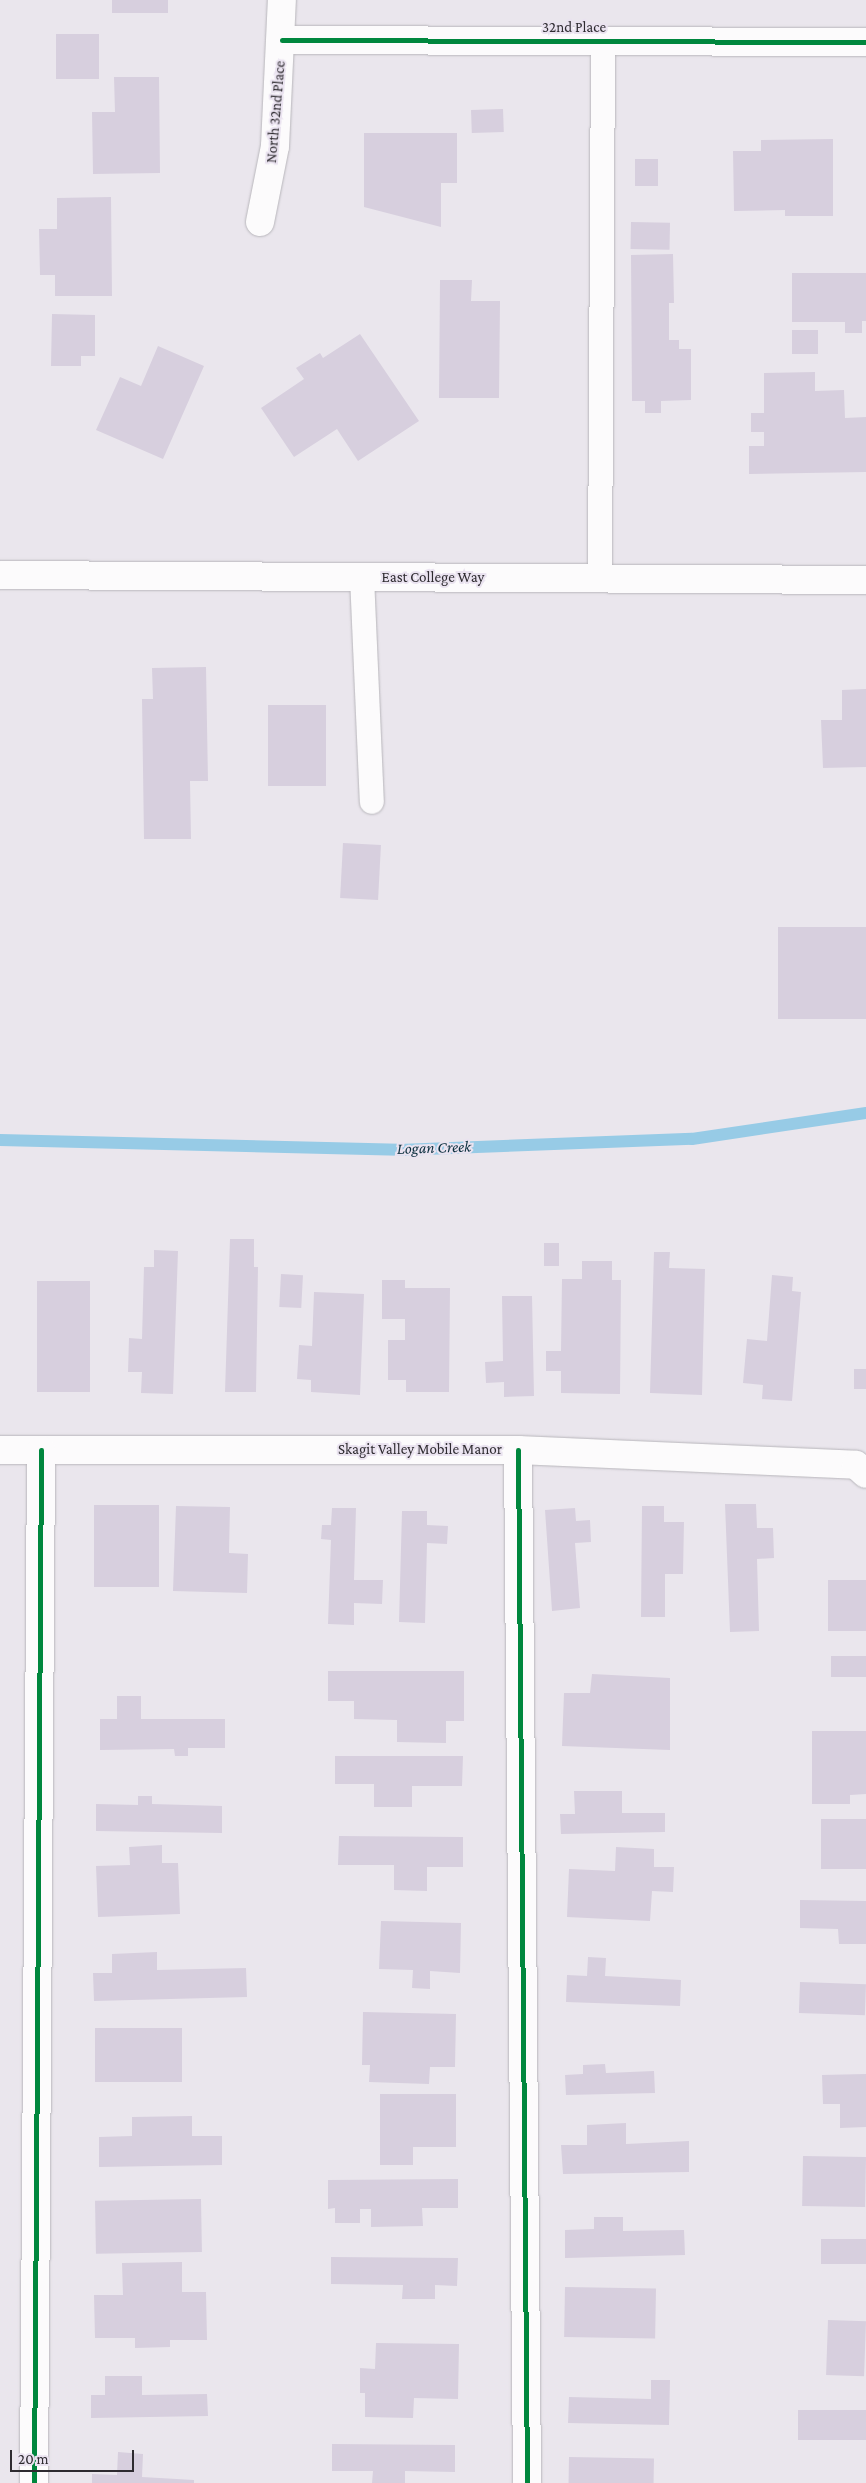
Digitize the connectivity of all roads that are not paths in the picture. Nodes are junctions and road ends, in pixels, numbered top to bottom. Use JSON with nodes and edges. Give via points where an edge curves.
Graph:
{"nodes":[{"id":1,"x":282,"y":0,"type":"edge"},
{"id":2,"x":282,"y":40,"type":"junction"},
{"id":3,"x":603,"y":41,"type":"junction"},
{"id":4,"x":866,"y":42,"type":"edge"},
{"id":5,"x":260,"y":222,"type":"dead end"},
{"id":6,"x":0,"y":575,"type":"edge"},
{"id":7,"x":362,"y":577,"type":"junction"},
{"id":8,"x":600,"y":579,"type":"junction"},
{"id":9,"x":866,"y":580,"type":"edge"},
{"id":10,"x":372,"y":802,"type":"dead end"},
{"id":11,"x":0,"y":1450,"type":"edge"},
{"id":12,"x":41,"y":1450,"type":"junction"},
{"id":13,"x":518,"y":1450,"type":"junction"},
{"id":14,"x":866,"y":1474,"type":"edge"},
{"id":15,"x":34,"y":2483,"type":"edge"},
{"id":16,"x":527,"y":2483,"type":"edge"}],
"edges":[{"from":1,"to":2,"type":"street","name":"North 32nd Place"},
{"from":2,"to":3,"type":"street","name":"32nd Place"},
{"from":2,"to":5,"type":"street","name":"North 32nd Place","via":[[275,146]]},
{"from":3,"to":4,"type":"street","name":"32nd Place"},
{"from":3,"to":8,"type":"lane"},
{"from":6,"to":7,"type":"street","name":"East College Way"},
{"from":7,"to":8,"type":"street","name":"East College Way"},
{"from":7,"to":10,"type":"lane"},
{"from":8,"to":9,"type":"street","name":"East College Way"},
{"from":11,"to":12,"type":"street","name":"Skagit Valley Mobile Manor"},
{"from":12,"to":13,"type":"street","name":"Skagit Valley Mobile Manor"},
{"from":12,"to":15,"type":"street"},
{"from":13,"to":14,"type":"street","name":"Skagit Valley Mobile Manor","via":[[856,1465]]},
{"from":13,"to":16,"type":"street"}]}
